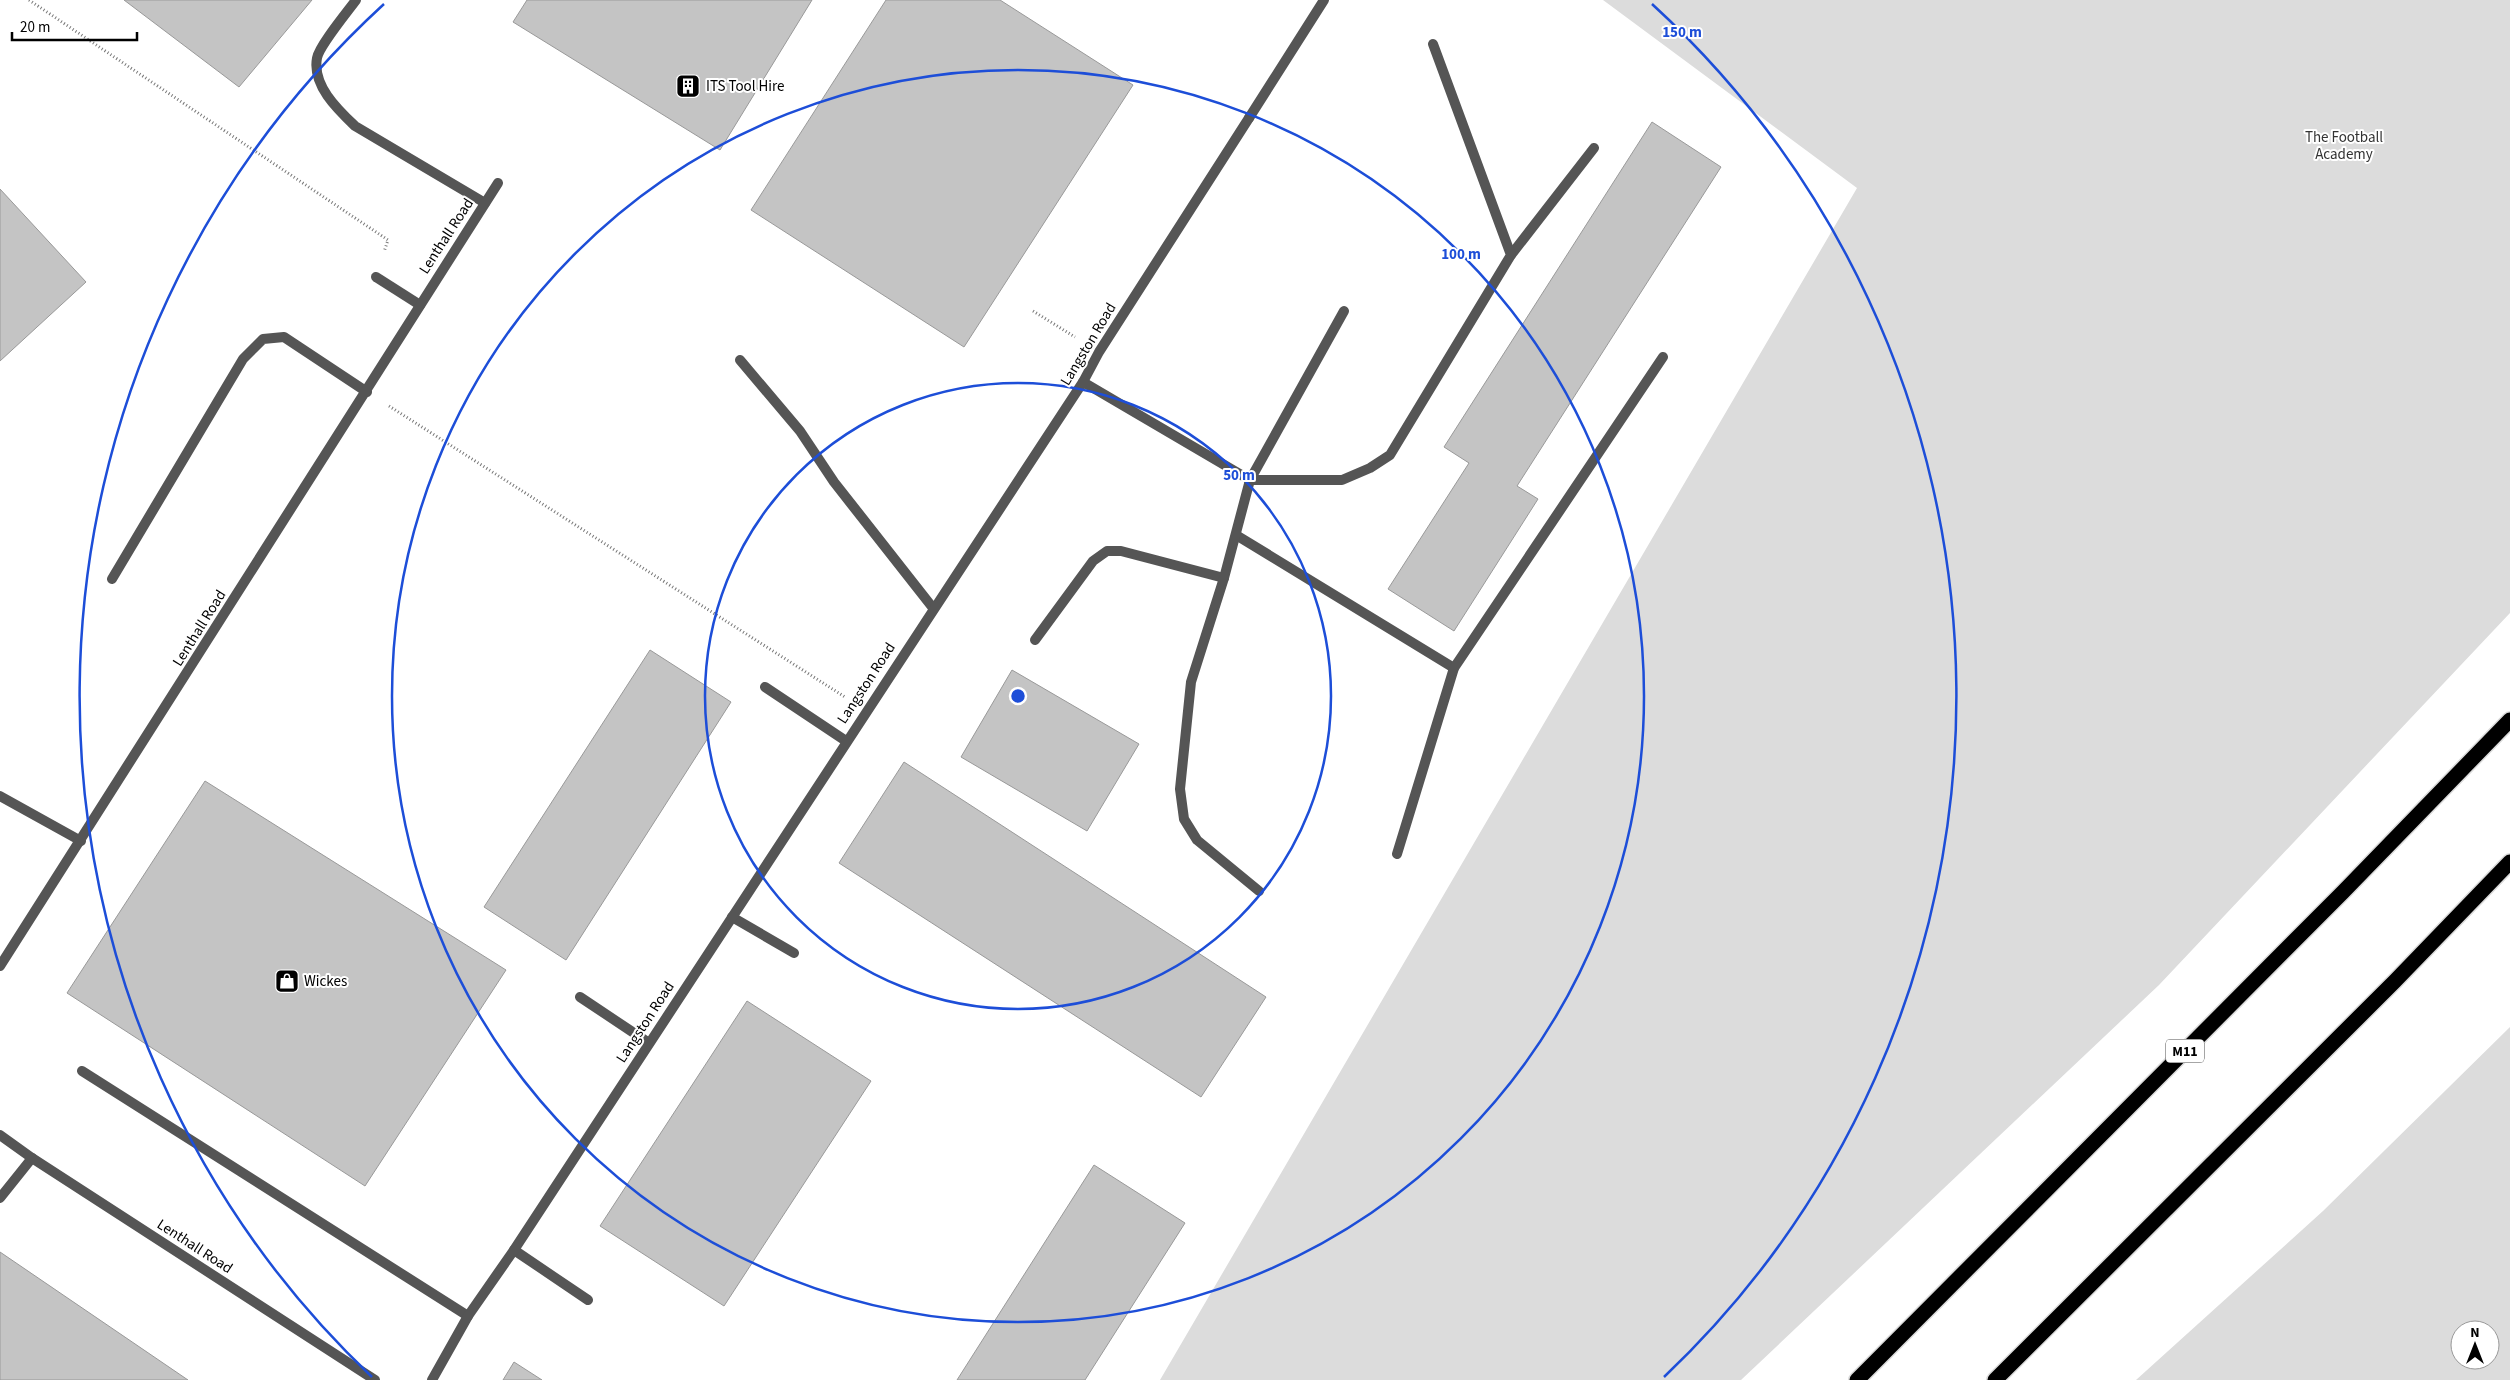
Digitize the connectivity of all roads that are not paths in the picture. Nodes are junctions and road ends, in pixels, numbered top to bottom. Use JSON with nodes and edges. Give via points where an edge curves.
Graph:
{"nodes":[{"id":1,"x":356,"y":0,"type":"edge"},
{"id":2,"x":1324,"y":0,"type":"edge"},
{"id":3,"x":1433,"y":44,"type":"dead end"},
{"id":4,"x":1594,"y":148,"type":"dead end"},
{"id":5,"x":498,"y":183,"type":"dead end"},
{"id":6,"x":485,"y":203,"type":"junction"},
{"id":7,"x":1511,"y":255,"type":"junction"},
{"id":8,"x":376,"y":277,"type":"road end"},
{"id":9,"x":420,"y":305,"type":"junction"},
{"id":10,"x":1344,"y":311,"type":"dead end"},
{"id":11,"x":1663,"y":357,"type":"dead end"},
{"id":12,"x":740,"y":360,"type":"dead end"},
{"id":13,"x":1083,"y":382,"type":"junction"},
{"id":14,"x":367,"y":392,"type":"junction"},
{"id":15,"x":1250,"y":480,"type":"junction"},
{"id":16,"x":1236,"y":534,"type":"junction"},
{"id":17,"x":1224,"y":578,"type":"junction"},
{"id":18,"x":112,"y":579,"type":"dead end"},
{"id":19,"x":933,"y":608,"type":"junction"},
{"id":20,"x":1035,"y":640,"type":"dead end"},
{"id":21,"x":1454,"y":668,"type":"junction"},
{"id":22,"x":765,"y":687,"type":"dead end"},
{"id":23,"x":2510,"y":720,"type":"edge"},
{"id":24,"x":846,"y":742,"type":"junction"},
{"id":25,"x":0,"y":796,"type":"edge"},
{"id":26,"x":81,"y":841,"type":"junction"},
{"id":27,"x":1397,"y":854,"type":"dead end"},
{"id":28,"x":2510,"y":862,"type":"edge"},
{"id":29,"x":1259,"y":891,"type":"dead end"},
{"id":30,"x":732,"y":917,"type":"junction"},
{"id":31,"x":794,"y":953,"type":"dead end"},
{"id":32,"x":0,"y":966,"type":"edge"},
{"id":33,"x":580,"y":997,"type":"dead end"},
{"id":34,"x":649,"y":1043,"type":"junction"},
{"id":35,"x":82,"y":1071,"type":"dead end"},
{"id":36,"x":0,"y":1135,"type":"edge"},
{"id":37,"x":32,"y":1158,"type":"junction"},
{"id":38,"x":0,"y":1198,"type":"edge"},
{"id":39,"x":514,"y":1250,"type":"junction"},
{"id":40,"x":588,"y":1300,"type":"dead end"},
{"id":41,"x":468,"y":1316,"type":"junction"},
{"id":42,"x":375,"y":1380,"type":"edge"},
{"id":43,"x":432,"y":1380,"type":"edge"},
{"id":44,"x":1857,"y":1380,"type":"edge"},
{"id":45,"x":1995,"y":1380,"type":"edge"}],
"edges":[{"from":1,"to":6,"type":"street","via":[[317,57],[318,81],[338,110],[355,126]]},
{"from":2,"to":13,"type":"street","name":"Langston Road"},
{"from":3,"to":7,"type":"street"},
{"from":4,"to":7,"type":"street"},
{"from":5,"to":6,"type":"street","name":"Lenthall Road"},
{"from":6,"to":9,"type":"street","name":"Lenthall Road"},
{"from":7,"to":15,"type":"street","via":[[1390,455],[1342,480]]},
{"from":8,"to":9,"type":"street"},
{"from":9,"to":14,"type":"street","name":"Lenthall Road"},
{"from":10,"to":15,"type":"street"},
{"from":11,"to":21,"type":"street"},
{"from":12,"to":19,"type":"street","via":[[800,431],[834,482]]},
{"from":13,"to":15,"type":"street"},
{"from":13,"to":19,"type":"street","name":"Langston Road"},
{"from":14,"to":18,"type":"street","via":[[284,337],[263,339],[243,359]]},
{"from":14,"to":26,"type":"street","name":"Lenthall Road"},
{"from":15,"to":16,"type":"street"},
{"from":16,"to":17,"type":"street"},
{"from":16,"to":21,"type":"street"},
{"from":17,"to":20,"type":"street","via":[[1121,551],[1107,551],[1094,561]]},
{"from":17,"to":29,"type":"street","via":[[1191,682],[1180,789],[1184,819],[1198,840]]},
{"from":19,"to":24,"type":"street","name":"Langston Road"},
{"from":21,"to":27,"type":"street"},
{"from":22,"to":24,"type":"street"},
{"from":23,"to":44,"type":"highway","number":"M11","via":[[2344,892]]},
{"from":24,"to":30,"type":"street","name":"Langston Road"},
{"from":25,"to":26,"type":"street"},
{"from":26,"to":32,"type":"street","name":"Lenthall Road"},
{"from":28,"to":45,"type":"highway","via":[[2396,981]]},
{"from":30,"to":31,"type":"street"},
{"from":30,"to":34,"type":"street","name":"Langston Road"},
{"from":33,"to":34,"type":"street"},
{"from":34,"to":39,"type":"street","name":"Langston Road"},
{"from":35,"to":41,"type":"street"},
{"from":36,"to":37,"type":"street","name":"Lenthall Road"},
{"from":37,"to":38,"type":"street"},
{"from":37,"to":42,"type":"street","name":"Lenthall Road"},
{"from":39,"to":40,"type":"street"},
{"from":39,"to":41,"type":"street","name":"Langston Road"},
{"from":41,"to":43,"type":"street","name":"Langston Road"}]}
